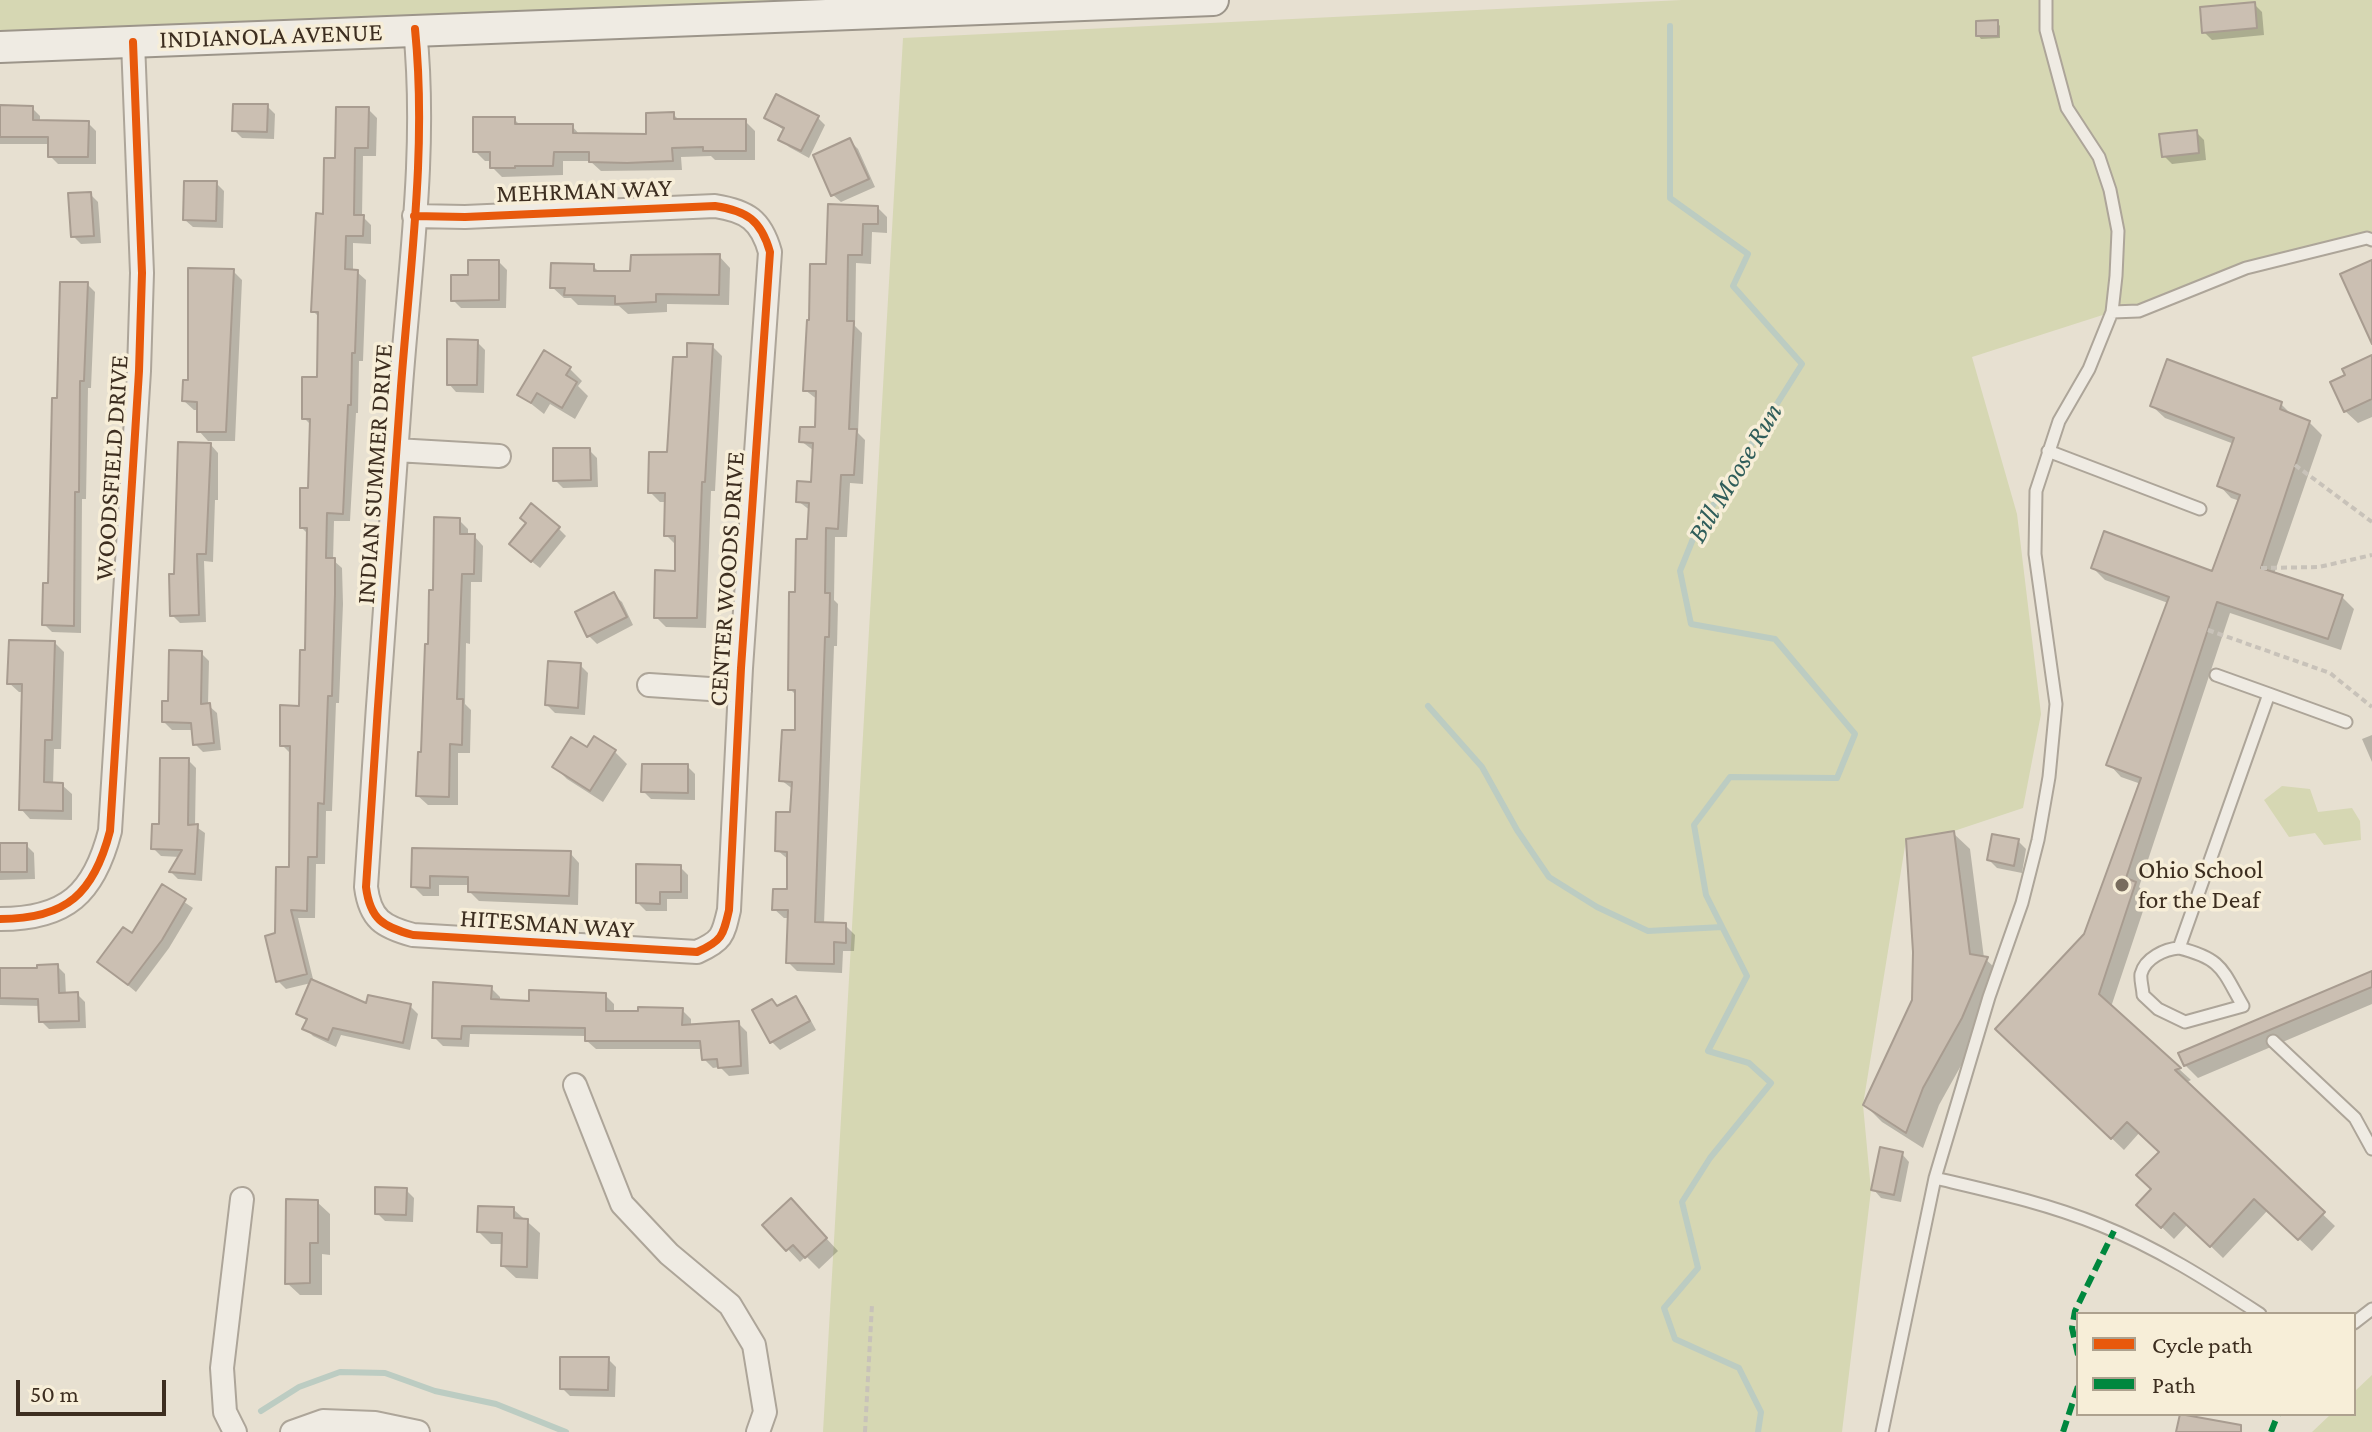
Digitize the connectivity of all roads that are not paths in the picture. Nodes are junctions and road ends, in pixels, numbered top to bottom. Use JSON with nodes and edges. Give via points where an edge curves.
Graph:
{"nodes":[{"id":1,"x":1213,"y":0,"type":"edge"},
{"id":2,"x":2046,"y":0,"type":"edge"},
{"id":3,"x":415,"y":29,"type":"junction"},
{"id":4,"x":133,"y":42,"type":"junction"},
{"id":5,"x":0,"y":47,"type":"edge"},
{"id":6,"x":414,"y":216,"type":"junction"},
{"id":7,"x":754,"y":220,"type":"joint"},
{"id":8,"x":2372,"y":240,"type":"edge"},
{"id":9,"x":2112,"y":312,"type":"junction"},
{"id":10,"x":396,"y":450,"type":"junction"},
{"id":11,"x":2048,"y":451,"type":"junction"},
{"id":12,"x":499,"y":456,"type":"dead end"},
{"id":13,"x":2200,"y":509,"type":"dead end"},
{"id":14,"x":2216,"y":675,"type":"dead end"},
{"id":15,"x":649,"y":685,"type":"dead end"},
{"id":16,"x":740,"y":691,"type":"junction"},
{"id":17,"x":2269,"y":694,"type":"junction"},
{"id":18,"x":2346,"y":722,"type":"dead end"},
{"id":19,"x":377,"y":918,"type":"joint"},
{"id":20,"x":0,"y":919,"type":"edge"},
{"id":21,"x":717,"y":944,"type":"joint"},
{"id":22,"x":2179,"y":948,"type":"junction"},
{"id":23,"x":2273,"y":1041,"type":"dead end"},
{"id":24,"x":575,"y":1085,"type":"dead end"},
{"id":25,"x":2372,"y":1149,"type":"edge"},
{"id":26,"x":1935,"y":1178,"type":"junction"},
{"id":27,"x":242,"y":1199,"type":"dead end"},
{"id":28,"x":2372,"y":1309,"type":"edge"},
{"id":29,"x":2257,"y":1312,"type":"edge"},
{"id":30,"x":2356,"y":1321,"type":"edge"},
{"id":31,"x":235,"y":1432,"type":"edge"},
{"id":32,"x":292,"y":1432,"type":"edge"},
{"id":33,"x":418,"y":1432,"type":"edge"},
{"id":34,"x":758,"y":1432,"type":"edge"},
{"id":35,"x":1882,"y":1432,"type":"edge"}],
"edges":[{"from":1,"to":3,"type":"main road","name":"INDIANOLA AVENUE"},
{"from":2,"to":9,"type":"lane","via":[[2046,30],[2067,108],[2099,157],[2110,190],[2118,231]]},
{"from":3,"to":4,"type":"main road","name":"INDIANOLA AVENUE"},
{"from":3,"to":6,"type":"street","name":"INDIAN SUMMER DRIVE","via":[[419,177]]},
{"from":4,"to":5,"type":"main road","name":"INDIANOLA AVENUE"},
{"from":4,"to":20,"type":"street","name":"WOODSFIELD DRIVE","via":[[142,273],[110,831],[102,863],[85,891],[54,911]]},
{"from":6,"to":7,"type":"street","name":"MEHRMAN WAY","via":[[715,206]]},
{"from":6,"to":10,"type":"street","name":"INDIAN SUMMER DRIVE"},
{"from":7,"to":16,"type":"street","name":"CENTER WOODS DRIVE","via":[[770,252]]},
{"from":8,"to":9,"type":"lane","via":[[2246,268],[2139,311]]},
{"from":9,"to":11,"type":"lane"},
{"from":10,"to":12,"type":"street"},
{"from":10,"to":19,"type":"street","name":"INDIAN SUMMER DRIVE","via":[[366,887]]},
{"from":11,"to":13,"type":"lane"},
{"from":11,"to":26,"type":"lane","via":[[2036,491],[2035,554],[2056,704],[2049,777],[2022,903]]},
{"from":14,"to":17,"type":"lane"},
{"from":15,"to":16,"type":"street"},
{"from":16,"to":21,"type":"street","name":"CENTER WOODS DRIVE","via":[[729,910]]},
{"from":17,"to":18,"type":"lane"},
{"from":17,"to":22,"type":"lane"},
{"from":19,"to":21,"type":"street","name":"HITESMAN WAY","via":[[393,930],[413,935],[676,953]]},
{"from":22,"to":22,"type":"lane","via":[[2165,949],[2141,974],[2143,995],[2158,1009],[2185,1022],[2243,1006],[2219,966],[2205,955]]},
{"from":23,"to":25,"type":"lane","via":[[2355,1118]]},
{"from":24,"to":34,"type":"street","via":[[622,1204],[669,1254],[730,1305],[754,1345],[765,1412]]},
{"from":26,"to":29,"type":"lane","via":[[2024,1199],[2101,1225],[2191,1270]]},
{"from":26,"to":35,"type":"lane"},
{"from":27,"to":31,"type":"street","via":[[222,1368],[225,1412]]},
{"from":28,"to":30,"type":"lane"},
{"from":32,"to":33,"type":"street","via":[[323,1421]]}]}
